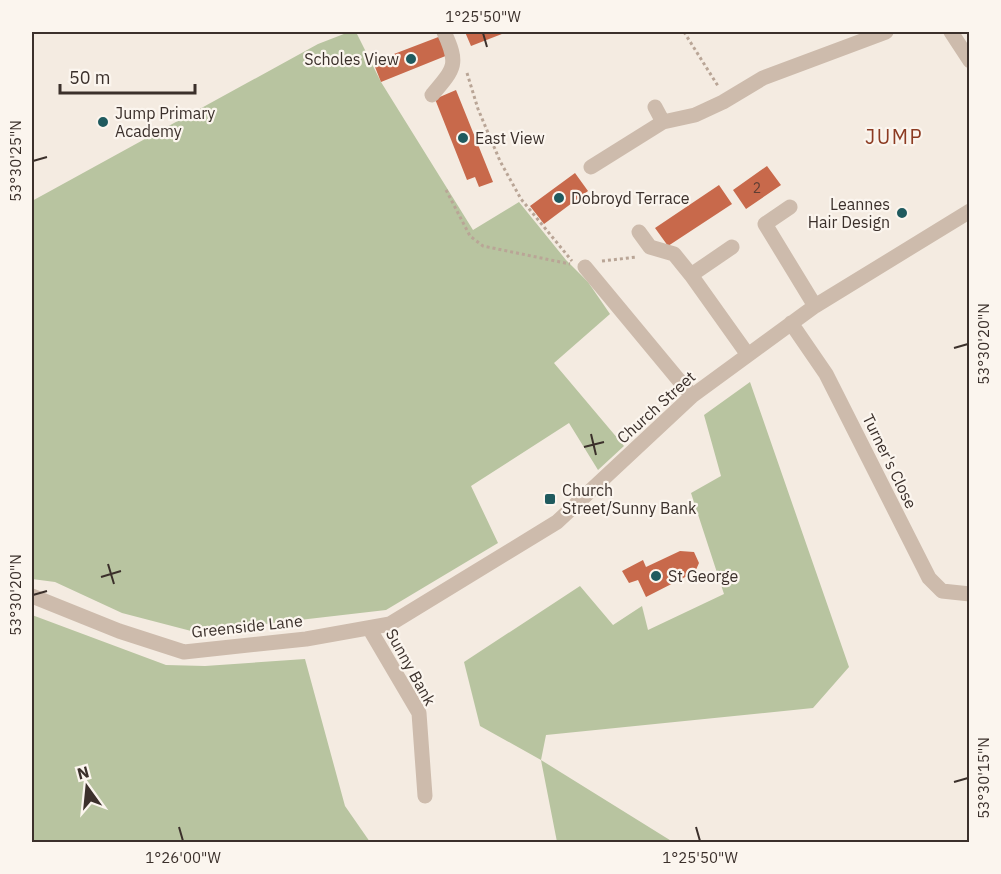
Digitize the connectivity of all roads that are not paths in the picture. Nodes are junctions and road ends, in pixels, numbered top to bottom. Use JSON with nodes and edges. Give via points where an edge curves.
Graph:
{"nodes":[{"id":1,"x":444,"y":32,"type":"edge"},
{"id":2,"x":886,"y":32,"type":"edge"},
{"id":3,"x":951,"y":32,"type":"edge"},
{"id":4,"x":847,"y":39,"type":"edge"},
{"id":5,"x":969,"y":61,"type":"edge"},
{"id":6,"x":432,"y":95,"type":"dead end"},
{"id":7,"x":656,"y":106,"type":"dead end"},
{"id":8,"x":663,"y":122,"type":"junction"},
{"id":9,"x":591,"y":167,"type":"dead end"},
{"id":10,"x":790,"y":207,"type":"dead end"},
{"id":11,"x":969,"y":212,"type":"edge"},
{"id":12,"x":639,"y":232,"type":"dead end"},
{"id":13,"x":732,"y":248,"type":"dead end"},
{"id":14,"x":585,"y":267,"type":"road end"},
{"id":15,"x":691,"y":275,"type":"junction"},
{"id":16,"x":815,"y":306,"type":"junction"},
{"id":17,"x":791,"y":323,"type":"junction"},
{"id":18,"x":748,"y":355,"type":"junction"},
{"id":19,"x":692,"y":396,"type":"junction"},
{"id":20,"x":969,"y":594,"type":"edge"},
{"id":21,"x":32,"y":596,"type":"edge"},
{"id":22,"x":369,"y":628,"type":"junction"},
{"id":23,"x":425,"y":796,"type":"dead end"}],
"edges":[{"from":1,"to":6,"type":"street","via":[[454,61]]},
{"from":2,"to":4,"type":"street"},
{"from":3,"to":5,"type":"street"},
{"from":4,"to":8,"type":"street","via":[[695,115]]},
{"from":7,"to":8,"type":"street"},
{"from":8,"to":9,"type":"street"},
{"from":10,"to":16,"type":"street","via":[[765,224]]},
{"from":11,"to":16,"type":"street","name":"Church Street"},
{"from":12,"to":15,"type":"street","via":[[650,247],[674,254]]},
{"from":13,"to":15,"type":"street"},
{"from":14,"to":19,"type":"street"},
{"from":15,"to":18,"type":"street"},
{"from":16,"to":17,"type":"street","name":"Church Street"},
{"from":17,"to":18,"type":"street","name":"Church Street"},
{"from":17,"to":20,"type":"street","name":"Turner's Close","via":[[826,375],[928,578],[942,591]]},
{"from":18,"to":19,"type":"street","name":"Church Street"},
{"from":19,"to":22,"type":"street","name":"Church Street","via":[[557,522],[390,624]]},
{"from":21,"to":22,"type":"street","name":"Greenside Lane","via":[[118,631],[184,651],[306,639]]},
{"from":22,"to":23,"type":"street","name":"Sunny Bank","via":[[419,714]]}]}
